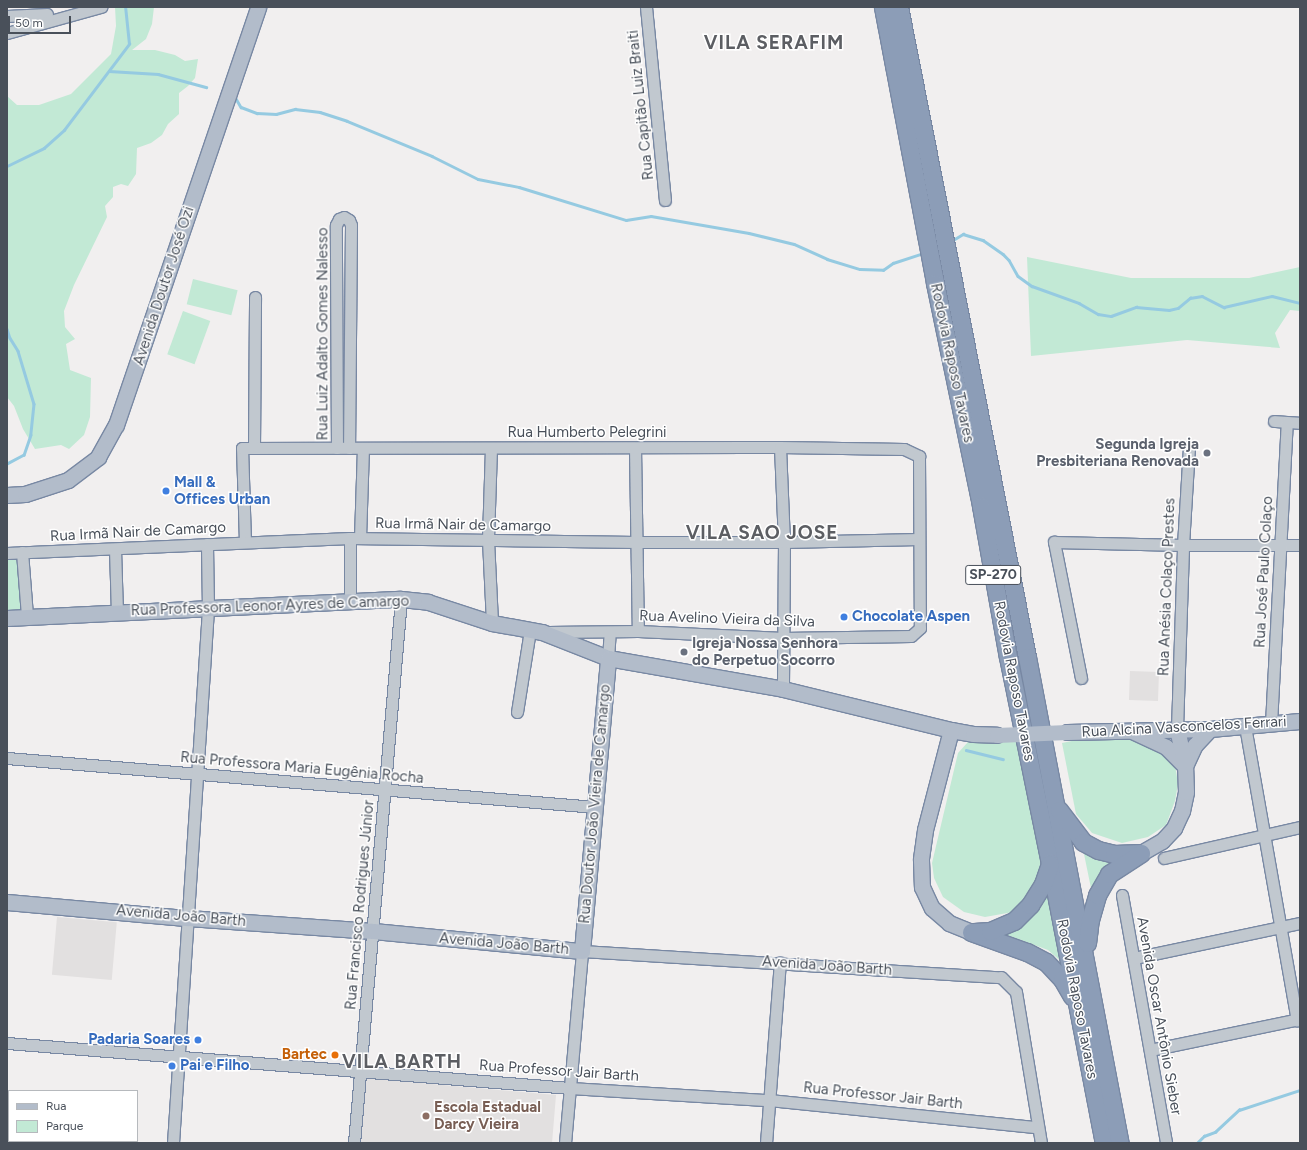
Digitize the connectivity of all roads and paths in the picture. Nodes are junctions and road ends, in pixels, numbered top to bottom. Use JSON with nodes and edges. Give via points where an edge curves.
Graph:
{"nodes":[{"id":1,"x":100,"y":7,"type":"edge"},
{"id":2,"x":646,"y":7,"type":"edge"},
{"id":3,"x":883,"y":7,"type":"edge"},
{"id":4,"x":899,"y":7,"type":"edge"},
{"id":5,"x":255,"y":10,"type":"edge"},
{"id":6,"x":47,"y":14,"type":"edge"},
{"id":7,"x":7,"y":16,"type":"edge"},
{"id":8,"x":7,"y":33,"type":"edge"},
{"id":9,"x":665,"y":200,"type":"dead end"},
{"id":10,"x":350,"y":293,"type":"junction"},
{"id":11,"x":337,"y":294,"type":"junction"},
{"id":12,"x":255,"y":297,"type":"dead end"},
{"id":13,"x":350,"y":368,"type":"junction"},
{"id":14,"x":336,"y":369,"type":"junction"},
{"id":15,"x":1274,"y":421,"type":"dead end"},
{"id":16,"x":1287,"y":422,"type":"junction"},
{"id":17,"x":1300,"y":423,"type":"edge"},
{"id":18,"x":780,"y":446,"type":"junction"},
{"id":19,"x":1188,"y":447,"type":"dead end"},
{"id":20,"x":254,"y":448,"type":"junction"},
{"id":21,"x":337,"y":448,"type":"junction"},
{"id":22,"x":349,"y":448,"type":"junction"},
{"id":23,"x":363,"y":448,"type":"junction"},
{"id":24,"x":491,"y":448,"type":"junction"},
{"id":25,"x":635,"y":448,"type":"junction"},
{"id":26,"x":7,"y":495,"type":"edge"},
{"id":27,"x":355,"y":538,"type":"junction"},
{"id":28,"x":919,"y":539,"type":"junction"},
{"id":29,"x":488,"y":540,"type":"junction"},
{"id":30,"x":245,"y":542,"type":"junction"},
{"id":31,"x":636,"y":542,"type":"junction"},
{"id":32,"x":784,"y":542,"type":"junction"},
{"id":33,"x":207,"y":544,"type":"junction"},
{"id":34,"x":1280,"y":544,"type":"junction"},
{"id":35,"x":1300,"y":545,"type":"edge"},
{"id":36,"x":1183,"y":546,"type":"junction"},
{"id":37,"x":114,"y":549,"type":"junction"},
{"id":38,"x":22,"y":552,"type":"junction"},
{"id":39,"x":7,"y":553,"type":"edge"},
{"id":40,"x":401,"y":599,"type":"junction"},
{"id":41,"x":350,"y":602,"type":"junction"},
{"id":42,"x":208,"y":609,"type":"junction"},
{"id":43,"x":117,"y":612,"type":"junction"},
{"id":44,"x":28,"y":616,"type":"junction"},
{"id":45,"x":7,"y":618,"type":"edge"},
{"id":46,"x":492,"y":623,"type":"junction"},
{"id":47,"x":536,"y":631,"type":"junction"},
{"id":48,"x":610,"y":632,"type":"junction"},
{"id":49,"x":638,"y":632,"type":"junction"},
{"id":50,"x":783,"y":638,"type":"junction"},
{"id":51,"x":608,"y":658,"type":"junction"},
{"id":52,"x":1081,"y":678,"type":"dead end"},
{"id":53,"x":783,"y":689,"type":"junction"},
{"id":54,"x":517,"y":712,"type":"dead end"},
{"id":55,"x":1300,"y":721,"type":"edge"},
{"id":56,"x":1271,"y":724,"type":"junction"},
{"id":57,"x":932,"y":726,"type":"junction"},
{"id":58,"x":1245,"y":726,"type":"junction"},
{"id":59,"x":1177,"y":728,"type":"junction"},
{"id":60,"x":1210,"y":729,"type":"junction"},
{"id":61,"x":951,"y":730,"type":"junction"},
{"id":62,"x":1128,"y":730,"type":"junction"},
{"id":63,"x":973,"y":734,"type":"junction"},
{"id":64,"x":996,"y":735,"type":"joint"},
{"id":65,"x":946,"y":749,"type":"junction"},
{"id":66,"x":7,"y":758,"type":"edge"},
{"id":67,"x":1185,"y":766,"type":"junction"},
{"id":68,"x":197,"y":774,"type":"junction"},
{"id":69,"x":385,"y":790,"type":"junction"},
{"id":70,"x":1053,"y":796,"type":"junction"},
{"id":71,"x":595,"y":808,"type":"junction"},
{"id":72,"x":1300,"y":827,"type":"edge"},
{"id":73,"x":1264,"y":835,"type":"junction"},
{"id":74,"x":1141,"y":853,"type":"junction"},
{"id":75,"x":1164,"y":858,"type":"dead end"},
{"id":76,"x":1050,"y":863,"type":"junction"},
{"id":77,"x":1122,"y":895,"type":"dead end"},
{"id":78,"x":7,"y":902,"type":"edge"},
{"id":79,"x":188,"y":918,"type":"junction"},
{"id":80,"x":1300,"y":923,"type":"edge"},
{"id":81,"x":1281,"y":927,"type":"junction"},
{"id":82,"x":372,"y":931,"type":"junction"},
{"id":83,"x":971,"y":932,"type":"junction"},
{"id":84,"x":582,"y":951,"type":"junction"},
{"id":85,"x":1134,"y":958,"type":"junction"},
{"id":86,"x":1085,"y":962,"type":"junction"},
{"id":87,"x":780,"y":963,"type":"junction"},
{"id":88,"x":1078,"y":1006,"type":"junction"},
{"id":89,"x":1298,"y":1019,"type":"edge"},
{"id":90,"x":7,"y":1043,"type":"edge"},
{"id":91,"x":1150,"y":1050,"type":"junction"},
{"id":92,"x":179,"y":1057,"type":"junction"},
{"id":93,"x":360,"y":1071,"type":"junction"},
{"id":94,"x":570,"y":1088,"type":"junction"},
{"id":95,"x":769,"y":1100,"type":"junction"},
{"id":96,"x":1038,"y":1138,"type":"edge"},
{"id":97,"x":173,"y":1143,"type":"edge"},
{"id":98,"x":354,"y":1143,"type":"edge"},
{"id":99,"x":565,"y":1143,"type":"edge"},
{"id":100,"x":766,"y":1143,"type":"edge"},
{"id":101,"x":1104,"y":1143,"type":"edge"},
{"id":102,"x":1120,"y":1143,"type":"edge"},
{"id":103,"x":1166,"y":1143,"type":"edge"}],
"edges":[{"from":1,"to":6,"type":"street"},
{"from":2,"to":9,"type":"street","name":"Rua Capitão Luiz Braiti"},
{"from":3,"to":76,"type":"highway","name":"Rodovia Raposo Tavares","number":"SP-270"},
{"from":4,"to":70,"type":"highway","name":"Rodovia Raposo Tavares","number":"SP-270","via":[[1028,657]]},
{"from":5,"to":26,"type":"main road","name":"Avenida Doutor José Ozi","via":[[116,425],[98,456],[68,480],[25,494]]},
{"from":6,"to":7,"type":"street"},
{"from":6,"to":8,"type":"street"},
{"from":10,"to":11,"type":"street"},
{"from":10,"to":11,"type":"street","name":"Rua Luiz Adalto Gomes Nalesso","via":[[351,225],[344,217],[336,224]]},
{"from":10,"to":13,"type":"street","name":"Rua Luiz Adalto Gomes Nalesso"},
{"from":11,"to":14,"type":"street","name":"Rua Luiz Adalto Gomes Nalesso"},
{"from":12,"to":20,"type":"street"},
{"from":13,"to":14,"type":"street"},
{"from":13,"to":22,"type":"street","name":"Rua Luiz Adalto Gomes Nalesso"},
{"from":14,"to":21,"type":"street","name":"Rua Luiz Adalto Gomes Nalesso"},
{"from":15,"to":16,"type":"street"},
{"from":16,"to":17,"type":"street"},
{"from":16,"to":34,"type":"street","name":"Rua José Paulo Colaço"},
{"from":18,"to":25,"type":"street","name":"Rua Humberto Pelegrini"},
{"from":18,"to":28,"type":"street","name":"Rua Humberto Pelegrini","via":[[904,449],[919,456]]},
{"from":18,"to":32,"type":"street"},
{"from":19,"to":36,"type":"street","name":"Rua Anésia Colaço Prestes"},
{"from":20,"to":21,"type":"street","name":"Rua Humberto Pelegrini"},
{"from":20,"to":30,"type":"street","via":[[242,448]]},
{"from":21,"to":22,"type":"street","name":"Rua Humberto Pelegrini"},
{"from":22,"to":23,"type":"street","name":"Rua Humberto Pelegrini"},
{"from":23,"to":24,"type":"street","name":"Rua Humberto Pelegrini"},
{"from":23,"to":27,"type":"street"},
{"from":24,"to":25,"type":"street","name":"Rua Humberto Pelegrini"},
{"from":24,"to":29,"type":"street"},
{"from":25,"to":31,"type":"street"},
{"from":27,"to":29,"type":"street","name":"Rua Irmã Nair de Camargo"},
{"from":27,"to":30,"type":"street","name":"Rua Irmã Nair de Camargo"},
{"from":27,"to":41,"type":"street"},
{"from":28,"to":32,"type":"street","name":"Rua Irmã Nair de Camargo"},
{"from":28,"to":50,"type":"street","name":"Rua Avelino Vieira da Silva","via":[[920,628],[911,636]]},
{"from":29,"to":31,"type":"street","name":"Rua Irmã Nair de Camargo"},
{"from":29,"to":46,"type":"street"},
{"from":30,"to":33,"type":"street","name":"Rua Irmã Nair de Camargo"},
{"from":31,"to":32,"type":"street","name":"Rua Irmã Nair de Camargo"},
{"from":31,"to":49,"type":"street"},
{"from":32,"to":50,"type":"street"},
{"from":33,"to":37,"type":"street","name":"Rua Irmã Nair de Camargo"},
{"from":33,"to":42,"type":"street"},
{"from":34,"to":35,"type":"street"},
{"from":34,"to":36,"type":"street"},
{"from":34,"to":56,"type":"street","name":"Rua José Paulo Colaço"},
{"from":36,"to":52,"type":"street","via":[[1054,542]]},
{"from":36,"to":59,"type":"street","name":"Rua Anésia Colaço Prestes"},
{"from":37,"to":38,"type":"street","name":"Rua Irmã Nair de Camargo"},
{"from":37,"to":43,"type":"street"},
{"from":38,"to":39,"type":"street","name":"Rua Irmã Nair de Camargo"},
{"from":38,"to":44,"type":"street"},
{"from":40,"to":41,"type":"main road","name":"Rua Professora Leonor Ayres de Camargo"},
{"from":40,"to":46,"type":"main road","name":"Rua Professora Leonor Ayres de Camargo","via":[[428,602]]},
{"from":40,"to":69,"type":"street","name":"Rua Francisco Rodrigues Júnior"},
{"from":41,"to":42,"type":"main road","name":"Rua Professora Leonor Ayres de Camargo"},
{"from":42,"to":43,"type":"main road","name":"Rua Professora Leonor Ayres de Camargo"},
{"from":42,"to":68,"type":"street"},
{"from":43,"to":44,"type":"main road","name":"Rua Professora Leonor Ayres de Camargo"},
{"from":44,"to":45,"type":"main road","name":"Rua Professora Leonor Ayres de Camargo"},
{"from":46,"to":47,"type":"main road","name":"Rua Professora Leonor Ayres de Camargo"},
{"from":47,"to":48,"type":"street","name":"Rua Avelino Vieira da Silva"},
{"from":47,"to":51,"type":"main road","name":"Rua Professora Leonor Ayres de Camargo"},
{"from":47,"to":54,"type":"street"},
{"from":48,"to":49,"type":"street","name":"Rua Avelino Vieira da Silva"},
{"from":48,"to":51,"type":"street","name":"Rua Doutor João Vieira de Camargo"},
{"from":49,"to":50,"type":"street","name":"Rua Avelino Vieira da Silva"},
{"from":50,"to":53,"type":"street"},
{"from":51,"to":53,"type":"main road","name":"Rua Professora Leonor Ayres de Camargo"},
{"from":51,"to":71,"type":"main road","name":"Rua Doutor João Vieira de Camargo"},
{"from":53,"to":57,"type":"main road","name":"Rua Professora Leonor Ayres de Camargo"},
{"from":55,"to":56,"type":"main road","name":"Rua Alcina Vasconcelos Ferrari"},
{"from":56,"to":58,"type":"main road","name":"Rua Alcina Vasconcelos Ferrari"},
{"from":57,"to":61,"type":"main road","name":"Rua Professora Leonor Ayres de Camargo"},
{"from":57,"to":65,"type":"main road","via":[[942,736]]},
{"from":58,"to":60,"type":"main road","name":"Rua Alcina Vasconcelos Ferrari"},
{"from":58,"to":73,"type":"street"},
{"from":59,"to":60,"type":"main road","name":"Rua Alcina Vasconcelos Ferrari"},
{"from":59,"to":62,"type":"main road","name":"Rua Alcina Vasconcelos Ferrari"},
{"from":59,"to":67,"type":"main road"},
{"from":60,"to":67,"type":"main road","via":[[1195,745]]},
{"from":61,"to":63,"type":"main road","name":"Rua Professora Leonor Ayres de Camargo"},
{"from":61,"to":65,"type":"main road"},
{"from":62,"to":64,"type":"main road","name":"Rua Alcina Vasconcelos Ferrari","bridge":true},
{"from":62,"to":67,"type":"main road","via":[[1166,747]]},
{"from":63,"to":64,"type":"main road","name":"Rua Professora Leonor Ayres de Camargo"},
{"from":63,"to":65,"type":"main road"},
{"from":65,"to":83,"type":"main road","via":[[925,830],[921,860],[922,887],[932,908],[949,923]]},
{"from":66,"to":68,"type":"street","name":"Rua Professora Maria Eugênia Rocha"},
{"from":67,"to":74,"type":"main road","via":[[1186,792],[1182,811],[1174,828],[1162,841]]},
{"from":68,"to":69,"type":"street","name":"Rua Professora Maria Eugênia Rocha"},
{"from":68,"to":79,"type":"street"},
{"from":69,"to":71,"type":"street","name":"Rua Professora Maria Eugênia Rocha"},
{"from":69,"to":82,"type":"street","name":"Rua Francisco Rodrigues Júnior"},
{"from":70,"to":74,"type":"highway","via":[[1060,812],[1083,842],[1098,850],[1114,854]]},
{"from":70,"to":86,"type":"highway","name":"Rodovia Raposo Tavares","number":"SP-270"},
{"from":71,"to":84,"type":"main road","name":"Rua Doutor João Vieira de Camargo"},
{"from":72,"to":73,"type":"street"},
{"from":73,"to":75,"type":"street"},
{"from":73,"to":81,"type":"street"},
{"from":74,"to":86,"type":"highway","via":[[1109,874],[1097,894],[1090,920]]},
{"from":76,"to":83,"type":"highway","via":[[1043,884],[1030,905],[1014,921],[990,931]]},
{"from":76,"to":88,"type":"highway","name":"Rodovia Raposo Tavares","number":"SP-270"},
{"from":77,"to":85,"type":"street","name":"Avenida Oscar Antônio Sieber"},
{"from":78,"to":79,"type":"main road","name":"Avenida João Barth"},
{"from":79,"to":82,"type":"main road","name":"Avenida João Barth"},
{"from":79,"to":92,"type":"street"},
{"from":80,"to":81,"type":"street"},
{"from":81,"to":85,"type":"street"},
{"from":81,"to":89,"type":"street"},
{"from":82,"to":84,"type":"main road","name":"Avenida João Barth"},
{"from":82,"to":93,"type":"street","name":"Rua Francisco Rodrigues Júnior"},
{"from":83,"to":88,"type":"highway","via":[[1027,952],[1046,962],[1062,979]]},
{"from":84,"to":87,"type":"street","name":"Avenida João Barth"},
{"from":84,"to":94,"type":"street","name":"Rua Doutor João Vieira de Camargo"},
{"from":85,"to":91,"type":"street","name":"Avenida Oscar Antônio Sieber"},
{"from":86,"to":102,"type":"highway","name":"Rodovia Raposo Tavares","number":"SP-270"},
{"from":87,"to":95,"type":"street"},
{"from":87,"to":96,"type":"street","name":"Avenida João Barth","via":[[1002,976],[1016,992]]},
{"from":88,"to":101,"type":"highway","name":"Rodovia Raposo Tavares","number":"SP-270"},
{"from":89,"to":91,"type":"street"},
{"from":90,"to":92,"type":"street","name":"Rua Professor Jair Barth"},
{"from":91,"to":103,"type":"street","name":"Avenida Oscar Antônio Sieber"},
{"from":92,"to":93,"type":"street","name":"Rua Professor Jair Barth"},
{"from":92,"to":97,"type":"street"},
{"from":93,"to":94,"type":"street","name":"Rua Professor Jair Barth"},
{"from":93,"to":98,"type":"street","name":"Rua Francisco Rodrigues Júnior"},
{"from":94,"to":95,"type":"street","name":"Rua Professor Jair Barth"},
{"from":94,"to":99,"type":"street","name":"Rua Doutor João Vieira de Camargo"},
{"from":95,"to":96,"type":"street","name":"Rua Professor Jair Barth"},
{"from":95,"to":100,"type":"street"}]}
